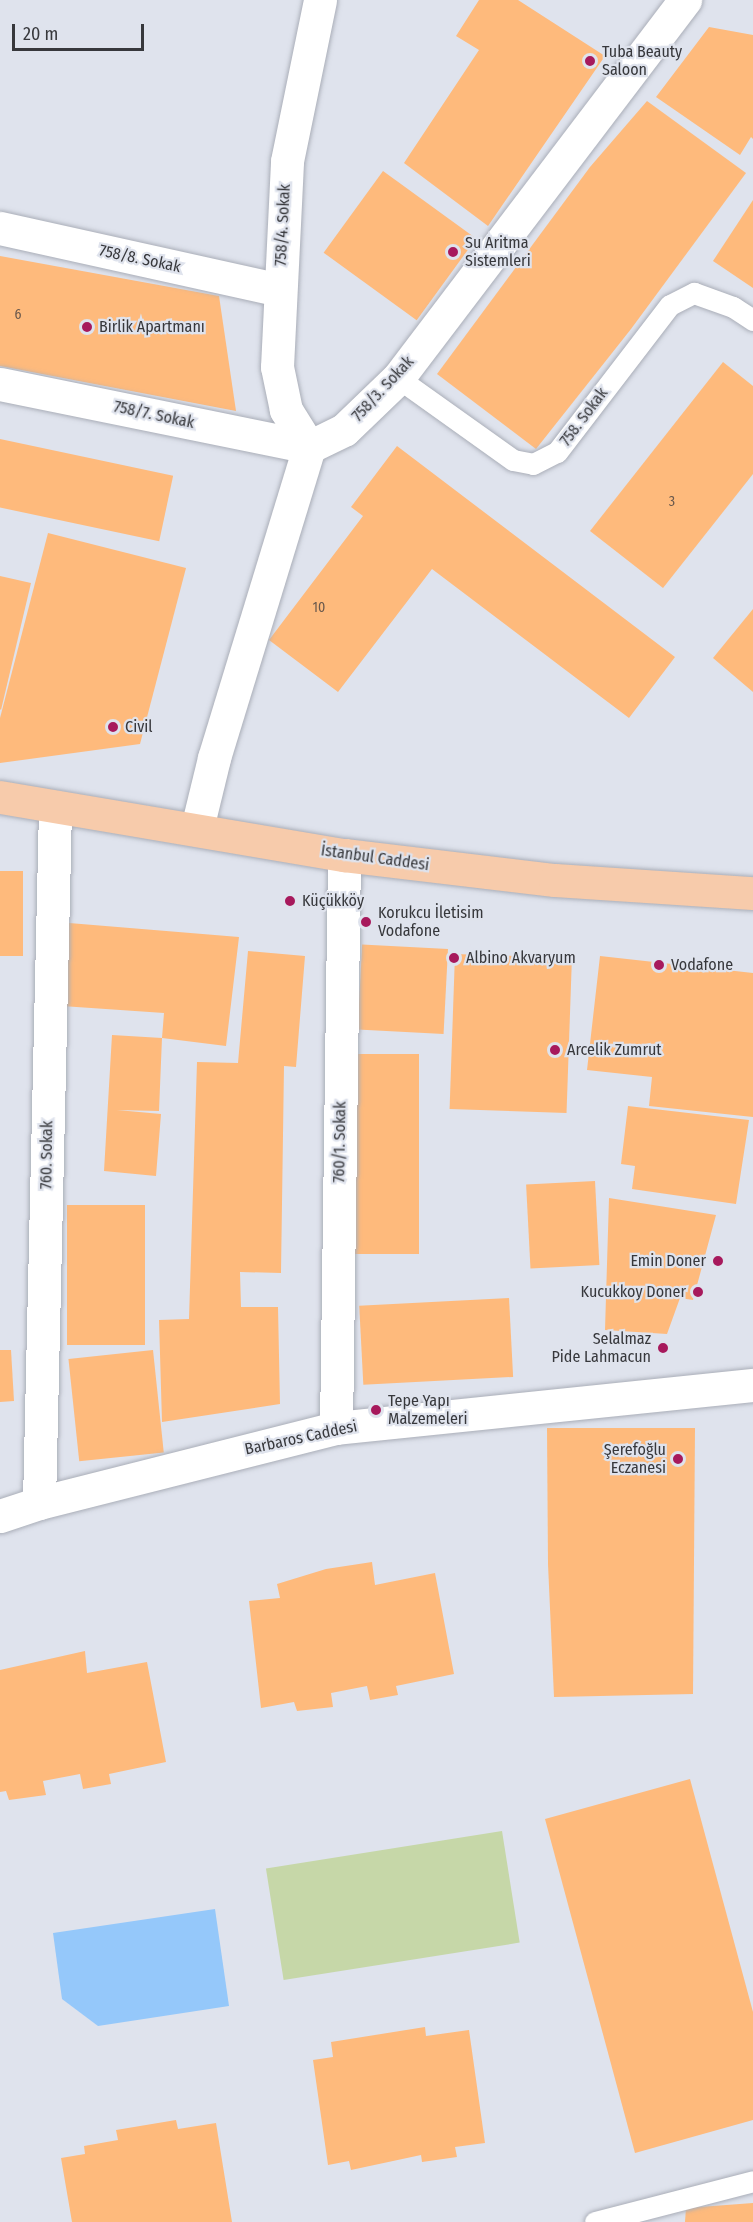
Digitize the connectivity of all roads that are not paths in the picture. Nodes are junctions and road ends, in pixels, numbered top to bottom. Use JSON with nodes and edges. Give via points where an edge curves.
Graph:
{"nodes":[{"id":1,"x":320,"y":0,"type":"edge"},
{"id":2,"x":685,"y":0,"type":"edge"},
{"id":3,"x":0,"y":228,"type":"edge"},
{"id":4,"x":279,"y":290,"type":"junction"},
{"id":5,"x":753,"y":320,"type":"edge"},
{"id":6,"x":398,"y":378,"type":"junction"},
{"id":7,"x":0,"y":384,"type":"edge"},
{"id":8,"x":309,"y":447,"type":"junction"},
{"id":9,"x":0,"y":797,"type":"edge"},
{"id":10,"x":56,"y":807,"type":"junction"},
{"id":11,"x":197,"y":828,"type":"junction"},
{"id":12,"x":344,"y":855,"type":"junction"},
{"id":13,"x":753,"y":893,"type":"edge"},
{"id":14,"x":753,"y":1385,"type":"edge"},
{"id":15,"x":336,"y":1428,"type":"junction"},
{"id":16,"x":39,"y":1503,"type":"junction"},
{"id":17,"x":0,"y":1516,"type":"edge"},
{"id":18,"x":753,"y":2181,"type":"edge"},
{"id":19,"x":595,"y":2222,"type":"edge"}],
"edges":[{"from":1,"to":4,"type":"street","name":"758/4. Sokak","via":[[287,161]]},
{"from":2,"to":6,"type":"street","name":"758/3. Sokak"},
{"from":3,"to":4,"type":"street","name":"758/8. Sokak"},
{"from":4,"to":8,"type":"street","name":"758/4. Sokak","via":[[277,367],[286,410]]},
{"from":5,"to":6,"type":"lane","name":"758. Sokak","via":[[733,307],[694,292],[670,305],[557,452],[533,464],[513,460]]},
{"from":6,"to":8,"type":"street","name":"758/3. Sokak","via":[[344,430]]},
{"from":7,"to":8,"type":"street","name":"758/7. Sokak"},
{"from":8,"to":11,"type":"street","via":[[214,758]]},
{"from":9,"to":10,"type":"main road","name":"İstanbul Caddesi"},
{"from":10,"to":11,"type":"main road","name":"İstanbul Caddesi"},
{"from":10,"to":16,"type":"street","name":"760. Sokak"},
{"from":11,"to":12,"type":"main road","name":"İstanbul Caddesi"},
{"from":12,"to":13,"type":"main road","name":"İstanbul Caddesi","via":[[555,880]]},
{"from":12,"to":15,"type":"street","name":"760/1. Sokak"},
{"from":14,"to":15,"type":"street","name":"Barbaros Caddesi"},
{"from":15,"to":16,"type":"street","name":"Barbaros Caddesi"},
{"from":16,"to":17,"type":"street","name":"Barbaros Caddesi"},
{"from":18,"to":19,"type":"lane"}]}
